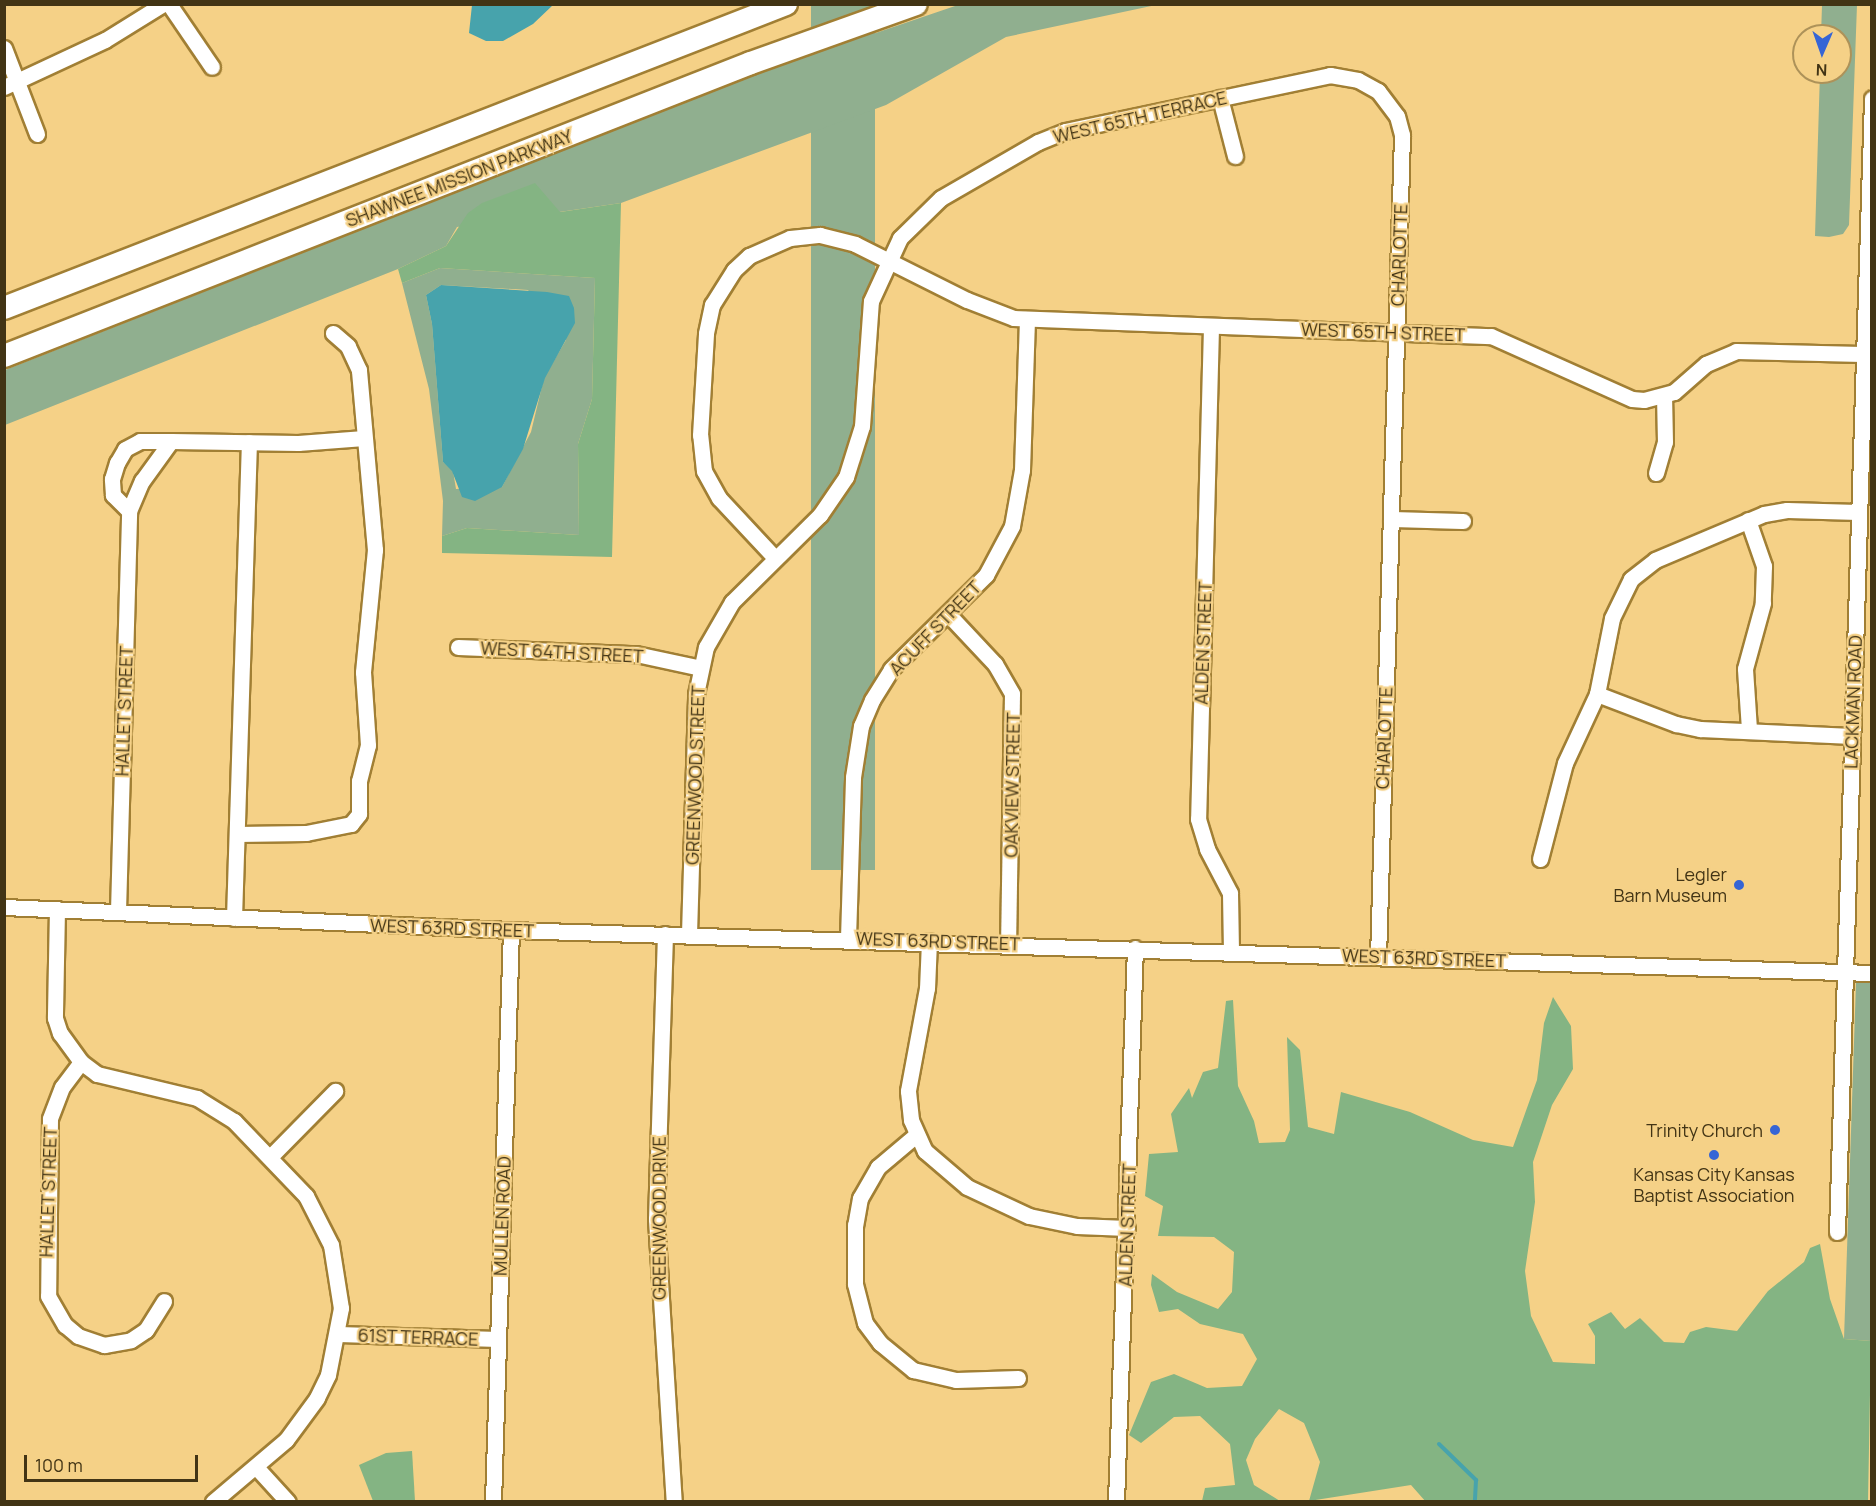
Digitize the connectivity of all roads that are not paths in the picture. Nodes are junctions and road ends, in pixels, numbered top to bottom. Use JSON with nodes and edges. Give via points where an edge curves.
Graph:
{"nodes":[{"id":1,"x":163,"y":4,"type":"edge"},
{"id":2,"x":169,"y":4,"type":"edge"},
{"id":3,"x":786,"y":4,"type":"edge"},
{"id":4,"x":916,"y":4,"type":"edge"},
{"id":5,"x":4,"y":48,"type":"edge"},
{"id":6,"x":212,"y":67,"type":"dead end"},
{"id":7,"x":11,"y":85,"type":"edge"},
{"id":8,"x":1220,"y":98,"type":"junction"},
{"id":9,"x":1872,"y":99,"type":"edge"},
{"id":10,"x":1389,"y":103,"type":"joint"},
{"id":11,"x":37,"y":134,"type":"dead end"},
{"id":12,"x":1871,"y":144,"type":"edge"},
{"id":13,"x":1235,"y":156,"type":"dead end"},
{"id":14,"x":888,"y":261,"type":"junction"},
{"id":15,"x":1869,"y":266,"type":"edge"},
{"id":16,"x":4,"y":308,"type":"edge"},
{"id":17,"x":1026,"y":319,"type":"junction"},
{"id":18,"x":1211,"y":327,"type":"junction"},
{"id":19,"x":333,"y":333,"type":"dead end"},
{"id":20,"x":1397,"y":333,"type":"junction"},
{"id":21,"x":1862,"y":354,"type":"junction"},
{"id":22,"x":4,"y":356,"type":"edge"},
{"id":23,"x":1664,"y":396,"type":"junction"},
{"id":24,"x":364,"y":438,"type":"junction"},
{"id":25,"x":171,"y":441,"type":"junction"},
{"id":26,"x":249,"y":442,"type":"junction"},
{"id":27,"x":1656,"y":473,"type":"dead end"},
{"id":28,"x":129,"y":512,"type":"junction"},
{"id":29,"x":1858,"y":512,"type":"junction"},
{"id":30,"x":1391,"y":519,"type":"junction"},
{"id":31,"x":1748,"y":520,"type":"junction"},
{"id":32,"x":1463,"y":521,"type":"dead end"},
{"id":33,"x":775,"y":558,"type":"junction"},
{"id":34,"x":948,"y":614,"type":"junction"},
{"id":35,"x":458,"y":647,"type":"dead end"},
{"id":36,"x":701,"y":668,"type":"junction"},
{"id":37,"x":1597,"y":694,"type":"junction"},
{"id":38,"x":1749,"y":730,"type":"junction"},
{"id":39,"x":1852,"y":736,"type":"junction"},
{"id":40,"x":237,"y":834,"type":"junction"},
{"id":41,"x":1540,"y":859,"type":"dead end"},
{"id":42,"x":4,"y":907,"type":"edge"},
{"id":43,"x":57,"y":909,"type":"junction"},
{"id":44,"x":118,"y":911,"type":"junction"},
{"id":45,"x":234,"y":918,"type":"junction"},
{"id":46,"x":512,"y":930,"type":"junction"},
{"id":47,"x":665,"y":934,"type":"junction"},
{"id":48,"x":688,"y":934,"type":"junction"},
{"id":49,"x":848,"y":938,"type":"junction"},
{"id":50,"x":929,"y":940,"type":"junction"},
{"id":51,"x":1008,"y":943,"type":"junction"},
{"id":52,"x":1135,"y":948,"type":"junction"},
{"id":53,"x":1231,"y":951,"type":"junction"},
{"id":54,"x":1378,"y":956,"type":"junction"},
{"id":55,"x":1844,"y":972,"type":"junction"},
{"id":56,"x":1872,"y":973,"type":"edge"},
{"id":57,"x":81,"y":1062,"type":"junction"},
{"id":58,"x":335,"y":1091,"type":"dead end"},
{"id":59,"x":916,"y":1135,"type":"junction"},
{"id":60,"x":270,"y":1157,"type":"junction"},
{"id":61,"x":1127,"y":1228,"type":"junction"},
{"id":62,"x":1837,"y":1232,"type":"dead end"},
{"id":63,"x":164,"y":1301,"type":"dead end"},
{"id":64,"x":338,"y":1334,"type":"junction"},
{"id":65,"x":498,"y":1339,"type":"junction"},
{"id":66,"x":1018,"y":1378,"type":"dead end"},
{"id":67,"x":256,"y":1467,"type":"junction"},
{"id":68,"x":213,"y":1502,"type":"edge"},
{"id":69,"x":288,"y":1502,"type":"edge"},
{"id":70,"x":492,"y":1502,"type":"edge"},
{"id":71,"x":674,"y":1502,"type":"edge"},
{"id":72,"x":1116,"y":1502,"type":"edge"}],
"edges":[{"from":1,"to":7,"type":"street","via":[[105,40]]},
{"from":2,"to":6,"type":"street"},
{"from":3,"to":16,"type":"highway"},
{"from":4,"to":22,"type":"highway","name":"SHAWNEE MISSION PARKWAY","via":[[751,63]]},
{"from":5,"to":7,"type":"street"},
{"from":7,"to":11,"type":"street"},
{"from":8,"to":10,"type":"street","name":"WEST 65TH TERRACE","via":[[1330,75],[1358,80]]},
{"from":8,"to":13,"type":"street"},
{"from":8,"to":14,"type":"street","name":"WEST 65TH TERRACE","via":[[1076,128],[1038,142],[930,206],[900,238]]},
{"from":9,"to":12,"type":"street","name":"LACKMAN ROAD"},
{"from":10,"to":20,"type":"street","name":"CHARLOTTE","via":[[1397,116],[1402,147]]},
{"from":12,"to":15,"type":"street","name":"LACKMAN ROAD"},
{"from":14,"to":17,"type":"street","name":"WEST 65TH STREET","via":[[992,311]]},
{"from":14,"to":33,"type":"street","name":"GREENWOOD STREET","via":[[871,301],[862,426],[846,477],[820,515]]},
{"from":14,"to":33,"type":"street","via":[[855,244],[820,236],[789,238],[749,256],[721,287],[712,305],[700,435],[704,471],[719,498]]},
{"from":15,"to":21,"type":"street","name":"LACKMAN ROAD"},
{"from":17,"to":18,"type":"street","name":"WEST 65TH STREET"},
{"from":17,"to":34,"type":"street","name":"ACUFF STREET","via":[[1022,470],[1012,526],[986,575]]},
{"from":18,"to":20,"type":"street","name":"WEST 65TH STREET"},
{"from":18,"to":53,"type":"street","name":"ALDEN STREET","via":[[1198,819],[1207,849],[1230,893]]},
{"from":19,"to":24,"type":"street","via":[[348,346],[359,369]]},
{"from":20,"to":23,"type":"street","name":"WEST 65TH STREET","via":[[1491,336],[1621,397],[1644,400]]},
{"from":20,"to":30,"type":"street","name":"CHARLOTTE"},
{"from":21,"to":23,"type":"street","name":"WEST 65TH STREET","via":[[1736,351],[1706,364]]},
{"from":21,"to":29,"type":"street","name":"LACKMAN ROAD"},
{"from":23,"to":27,"type":"street","via":[[1665,442]]},
{"from":24,"to":26,"type":"street"},
{"from":24,"to":40,"type":"street","via":[[375,550],[363,672],[368,746],[360,781],[359,814],[351,824],[306,833]]},
{"from":25,"to":26,"type":"street"},
{"from":25,"to":28,"type":"street","name":"HALLET STREET","via":[[142,481]]},
{"from":25,"to":28,"type":"street","via":[[140,441],[125,449],[112,479],[113,495]]},
{"from":26,"to":40,"type":"street"},
{"from":28,"to":44,"type":"street","name":"HALLET STREET"},
{"from":29,"to":31,"type":"street","via":[[1786,510]]},
{"from":29,"to":39,"type":"street","name":"LACKMAN ROAD"},
{"from":30,"to":32,"type":"street"},
{"from":30,"to":54,"type":"street","name":"CHARLOTTE"},
{"from":31,"to":37,"type":"street","via":[[1655,560],[1631,579],[1612,618]]},
{"from":31,"to":38,"type":"street","via":[[1764,566],[1763,603],[1745,669]]},
{"from":33,"to":36,"type":"street","name":"GREENWOOD STREET","via":[[723,616]]},
{"from":34,"to":49,"type":"street","name":"ACUFF STREET","via":[[891,669],[861,726],[853,777]]},
{"from":34,"to":51,"type":"street","name":"OAKVIEW STREET","via":[[995,664],[1012,694]]},
{"from":35,"to":36,"type":"street","name":"WEST 64TH STREET","via":[[636,654]]},
{"from":36,"to":48,"type":"street","name":"GREENWOOD STREET","via":[[696,694]]},
{"from":37,"to":38,"type":"street","via":[[1676,724]]},
{"from":37,"to":41,"type":"street","via":[[1565,763]]},
{"from":38,"to":39,"type":"street"},
{"from":39,"to":55,"type":"street","name":"LACKMAN ROAD"},
{"from":40,"to":45,"type":"street"},
{"from":42,"to":43,"type":"street","name":"WEST 63RD STREET"},
{"from":43,"to":44,"type":"street","name":"WEST 63RD STREET"},
{"from":43,"to":57,"type":"street","via":[[56,1018],[60,1033]]},
{"from":44,"to":45,"type":"street","name":"WEST 63RD STREET"},
{"from":45,"to":46,"type":"street","name":"WEST 63RD STREET"},
{"from":46,"to":47,"type":"street","name":"WEST 63RD STREET"},
{"from":46,"to":65,"type":"street","name":"MULLEN ROAD"},
{"from":47,"to":48,"type":"street","name":"WEST 63RD STREET"},
{"from":47,"to":71,"type":"street","name":"GREENWOOD DRIVE","via":[[656,1218]]},
{"from":48,"to":49,"type":"street","name":"WEST 63RD STREET"},
{"from":49,"to":50,"type":"street","name":"WEST 63RD STREET"},
{"from":50,"to":51,"type":"street","name":"WEST 63RD STREET"},
{"from":50,"to":59,"type":"street","via":[[927,988],[908,1091]]},
{"from":51,"to":52,"type":"street","name":"WEST 63RD STREET"},
{"from":52,"to":53,"type":"street","name":"WEST 63RD STREET"},
{"from":52,"to":61,"type":"street","name":"ALDEN STREET"},
{"from":53,"to":54,"type":"street","name":"WEST 63RD STREET"},
{"from":54,"to":55,"type":"street","name":"WEST 63RD STREET"},
{"from":55,"to":56,"type":"street","name":"WEST 63RD STREET"},
{"from":55,"to":62,"type":"street","name":"LACKMAN ROAD"},
{"from":57,"to":60,"type":"street","via":[[97,1074],[196,1098],[234,1121]]},
{"from":57,"to":63,"type":"street","name":"HALLET STREET","via":[[59,1093],[50,1119],[48,1296],[65,1325],[78,1336],[104,1345],[131,1340],[146,1330]]},
{"from":58,"to":60,"type":"street"},
{"from":59,"to":61,"type":"street","via":[[925,1151],[953,1178],[1029,1216],[1077,1226]]},
{"from":59,"to":66,"type":"street","via":[[878,1167],[860,1198],[855,1226],[855,1284],[865,1323],[880,1343],[913,1370],[956,1380]]},
{"from":60,"to":64,"type":"street","via":[[306,1196],[331,1245],[341,1295]]},
{"from":61,"to":72,"type":"street","name":"ALDEN STREET"},
{"from":64,"to":65,"type":"street","name":"61ST TERRACE"},
{"from":64,"to":67,"type":"street","via":[[328,1375],[317,1398],[286,1440]]},
{"from":65,"to":70,"type":"street","name":"MULLEN ROAD"},
{"from":67,"to":68,"type":"street"},
{"from":67,"to":69,"type":"street"}]}
